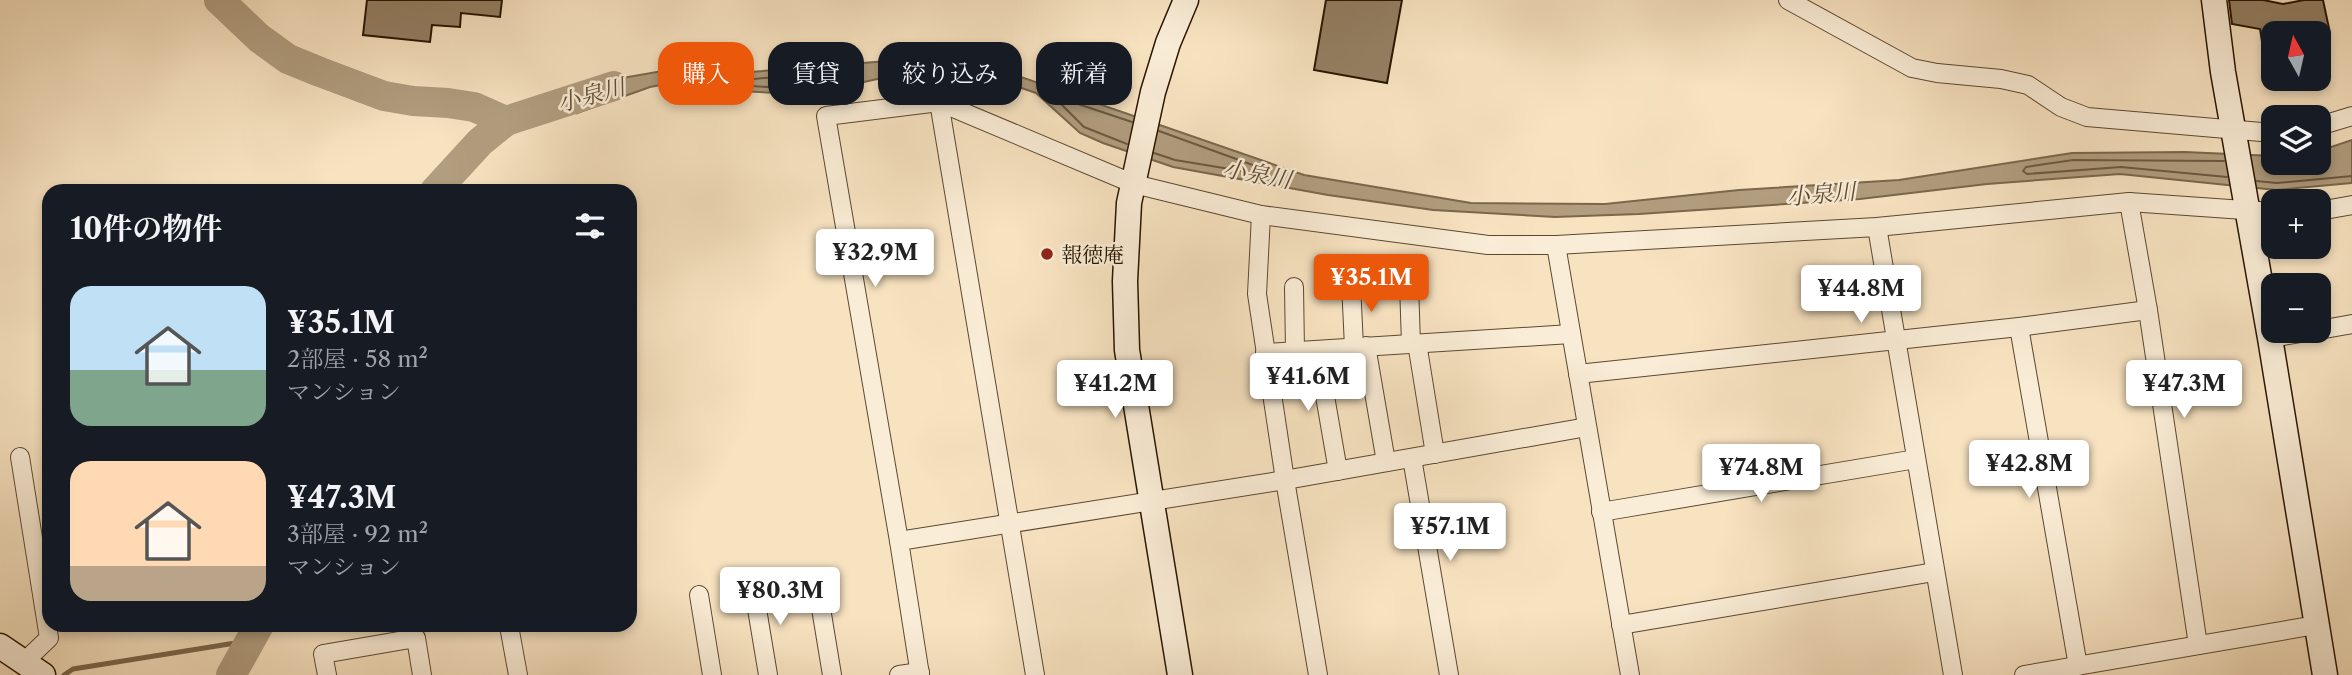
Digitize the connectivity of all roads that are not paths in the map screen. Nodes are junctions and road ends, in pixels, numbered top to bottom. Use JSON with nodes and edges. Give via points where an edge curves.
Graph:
{"nodes":[{"id":1,"x":1186,"y":0,"type":"edge"},
{"id":2,"x":1788,"y":0,"type":"edge"},
{"id":3,"x":2214,"y":0,"type":"edge"},
{"id":4,"x":915,"y":105,"type":"edge"},
{"id":5,"x":940,"y":105,"type":"edge"},
{"id":6,"x":947,"y":105,"type":"edge"},
{"id":7,"x":2352,"y":116,"type":"edge"},
{"id":8,"x":2331,"y":122,"type":"edge"},
{"id":9,"x":2233,"y":130,"type":"junction"},
{"id":10,"x":2261,"y":133,"type":"edge"},
{"id":11,"x":1136,"y":175,"type":"junction"},
{"id":12,"x":2129,"y":202,"type":"junction"},
{"id":13,"x":2352,"y":205,"type":"edge"},
{"id":14,"x":2331,"y":209,"type":"edge"},
{"id":15,"x":2248,"y":211,"type":"junction"},
{"id":16,"x":2261,"y":212,"type":"edge"},
{"id":17,"x":1261,"y":215,"type":"junction"},
{"id":18,"x":1877,"y":227,"type":"junction"},
{"id":19,"x":1556,"y":245,"type":"junction"},
{"id":20,"x":1351,"y":283,"type":"dead end"},
{"id":21,"x":1409,"y":285,"type":"dead end"},
{"id":22,"x":2261,"y":286,"type":"edge"},
{"id":23,"x":1294,"y":287,"type":"dead end"},
{"id":24,"x":2148,"y":310,"type":"junction"},
{"id":25,"x":2352,"y":324,"type":"edge"},
{"id":26,"x":2019,"y":327,"type":"junction"},
{"id":27,"x":2331,"y":328,"type":"edge"},
{"id":28,"x":1571,"y":334,"type":"junction"},
{"id":29,"x":1896,"y":340,"type":"junction"},
{"id":30,"x":2271,"y":343,"type":"edge"},
{"id":31,"x":1414,"y":344,"type":"junction"},
{"id":32,"x":1360,"y":347,"type":"junction"},
{"id":33,"x":1317,"y":350,"type":"junction"},
{"id":34,"x":1295,"y":351,"type":"junction"},
{"id":35,"x":1265,"y":353,"type":"junction"},
{"id":36,"x":1578,"y":374,"type":"junction"},
{"id":37,"x":1587,"y":428,"type":"junction"},
{"id":38,"x":1436,"y":454,"type":"junction"},
{"id":39,"x":20,"y":457,"type":"dead end"},
{"id":40,"x":1412,"y":458,"type":"junction"},
{"id":41,"x":1916,"y":459,"type":"junction"},
{"id":42,"x":1386,"y":462,"type":"junction"},
{"id":43,"x":1338,"y":471,"type":"junction"},
{"id":44,"x":1284,"y":480,"type":"junction"},
{"id":45,"x":1150,"y":499,"type":"junction"},
{"id":46,"x":1601,"y":512,"type":"junction"},
{"id":47,"x":1009,"y":522,"type":"junction"},
{"id":48,"x":899,"y":541,"type":"junction"},
{"id":49,"x":1934,"y":572,"type":"junction"},
{"id":50,"x":816,"y":578,"type":"dead end"},
{"id":51,"x":753,"y":585,"type":"dead end"},
{"id":52,"x":42,"y":594,"type":"edge"},
{"id":53,"x":699,"y":595,"type":"dead end"},
{"id":54,"x":1621,"y":625,"type":"junction"},
{"id":55,"x":2316,"y":625,"type":"junction"},
{"id":56,"x":48,"y":632,"type":"edge"},
{"id":57,"x":510,"y":632,"type":"edge"},
{"id":58,"x":2198,"y":645,"type":"junction"},
{"id":59,"x":0,"y":646,"type":"edge"},
{"id":60,"x":2078,"y":666,"type":"junction"},
{"id":61,"x":34,"y":669,"type":"edge"},
{"id":62,"x":920,"y":673,"type":"edge"},
{"id":63,"x":513,"y":674,"type":"edge"},
{"id":64,"x":327,"y":675,"type":"edge"},
{"id":65,"x":422,"y":675,"type":"edge"},
{"id":66,"x":712,"y":675,"type":"edge"},
{"id":67,"x":768,"y":675,"type":"edge"},
{"id":68,"x":832,"y":675,"type":"edge"},
{"id":69,"x":899,"y":675,"type":"edge"},
{"id":70,"x":1035,"y":675,"type":"edge"},
{"id":71,"x":1180,"y":675,"type":"edge"},
{"id":72,"x":1318,"y":675,"type":"edge"},
{"id":73,"x":1450,"y":675,"type":"edge"},
{"id":74,"x":1630,"y":675,"type":"edge"},
{"id":75,"x":1953,"y":675,"type":"edge"},
{"id":76,"x":2024,"y":675,"type":"edge"},
{"id":77,"x":2325,"y":675,"type":"edge"}],
"edges":[{"from":1,"to":11,"type":"street","via":[[1153,93]]},
{"from":2,"to":9,"type":"street","via":[[1912,68],[2028,85],[2061,107],[2087,117]]},
{"from":3,"to":9,"type":"street"},
{"from":4,"to":48,"type":"street","via":[[826,116]]},
{"from":5,"to":47,"type":"street"},
{"from":6,"to":11,"type":"street"},
{"from":7,"to":8,"type":"street"},
{"from":9,"to":10,"type":"street"},
{"from":9,"to":15,"type":"street"},
{"from":11,"to":17,"type":"street"},
{"from":11,"to":45,"type":"street","via":[[1129,203],[1127,350]]},
{"from":12,"to":15,"type":"street"},
{"from":12,"to":18,"type":"street"},
{"from":12,"to":24,"type":"street"},
{"from":13,"to":14,"type":"street"},
{"from":15,"to":16,"type":"street"},
{"from":15,"to":22,"type":"street"},
{"from":17,"to":19,"type":"street","via":[[1488,245]]},
{"from":17,"to":35,"type":"street","via":[[1257,294]]},
{"from":18,"to":19,"type":"street"},
{"from":18,"to":29,"type":"street"},
{"from":19,"to":28,"type":"street"},
{"from":20,"to":32,"type":"street"},
{"from":21,"to":31,"type":"street"},
{"from":23,"to":34,"type":"street"},
{"from":24,"to":26,"type":"street"},
{"from":24,"to":58,"type":"street"},
{"from":25,"to":27,"type":"street"},
{"from":26,"to":29,"type":"street"},
{"from":26,"to":60,"type":"street"},
{"from":28,"to":31,"type":"street"},
{"from":28,"to":36,"type":"street"},
{"from":29,"to":36,"type":"street"},
{"from":29,"to":41,"type":"street"},
{"from":30,"to":55,"type":"street"},
{"from":31,"to":32,"type":"street"},
{"from":31,"to":38,"type":"street"},
{"from":32,"to":33,"type":"street"},
{"from":32,"to":42,"type":"street"},
{"from":33,"to":34,"type":"street"},
{"from":33,"to":43,"type":"street"},
{"from":34,"to":35,"type":"street"},
{"from":35,"to":44,"type":"street"},
{"from":36,"to":37,"type":"street"},
{"from":37,"to":38,"type":"street"},
{"from":37,"to":46,"type":"street"},
{"from":38,"to":40,"type":"street"},
{"from":39,"to":52,"type":"street"},
{"from":40,"to":42,"type":"street"},
{"from":40,"to":73,"type":"street"},
{"from":41,"to":46,"type":"street"},
{"from":41,"to":49,"type":"street"},
{"from":42,"to":43,"type":"street"},
{"from":43,"to":44,"type":"street"},
{"from":44,"to":45,"type":"street"},
{"from":44,"to":72,"type":"street"},
{"from":45,"to":47,"type":"street"},
{"from":45,"to":71,"type":"street"},
{"from":46,"to":54,"type":"street"},
{"from":47,"to":48,"type":"street"},
{"from":47,"to":70,"type":"street"},
{"from":48,"to":62,"type":"street"},
{"from":49,"to":54,"type":"street"},
{"from":49,"to":75,"type":"street"},
{"from":50,"to":68,"type":"street"},
{"from":51,"to":67,"type":"street"},
{"from":53,"to":66,"type":"street"},
{"from":54,"to":74,"type":"street"},
{"from":55,"to":58,"type":"street"},
{"from":55,"to":77,"type":"street"},
{"from":56,"to":61,"type":"street"},
{"from":57,"to":63,"type":"street"},
{"from":58,"to":60,"type":"street"},
{"from":59,"to":61,"type":"street"},
{"from":60,"to":76,"type":"street"},
{"from":62,"to":69,"type":"street"},
{"from":64,"to":65,"type":"street","via":[[323,654],[415,638]]}]}
